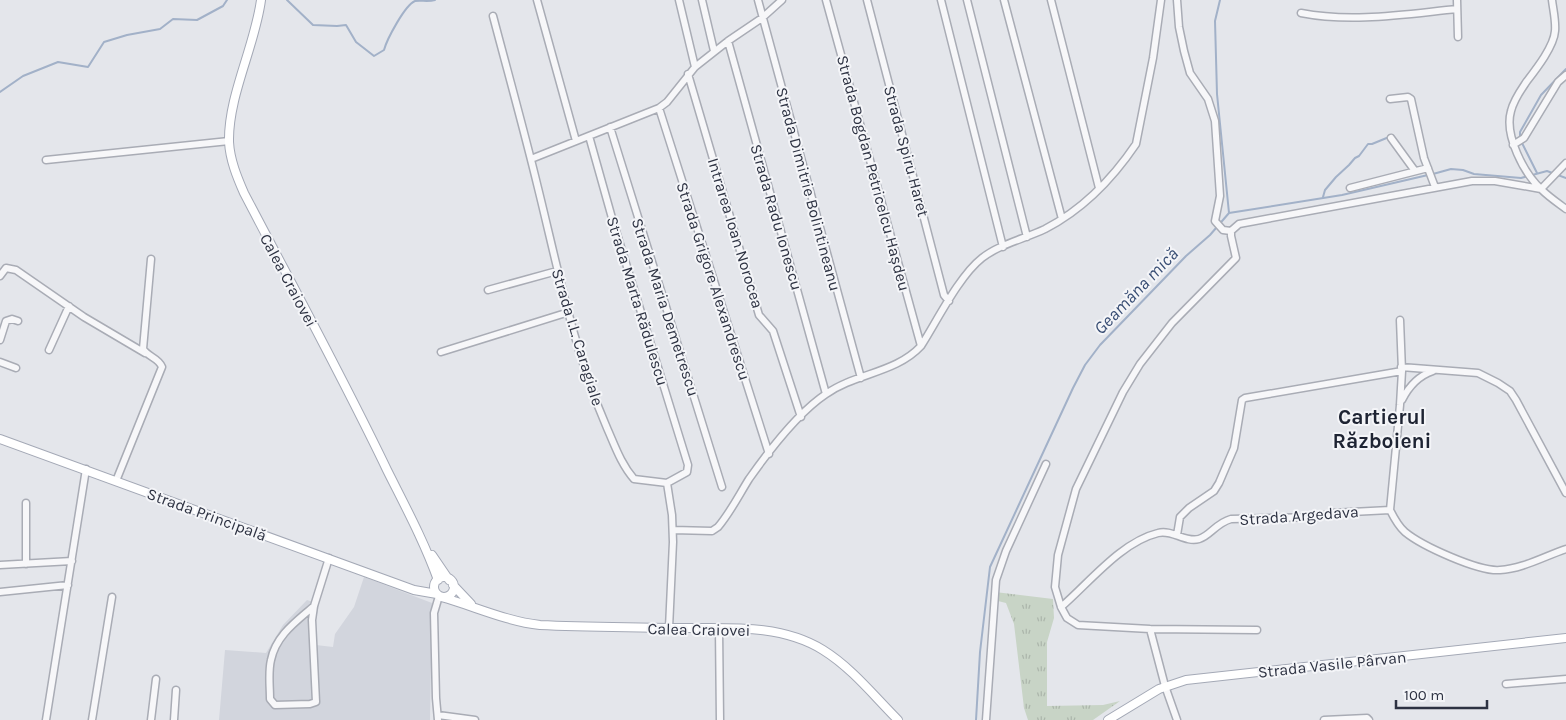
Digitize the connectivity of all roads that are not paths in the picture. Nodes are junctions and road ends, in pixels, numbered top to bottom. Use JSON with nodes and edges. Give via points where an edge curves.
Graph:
{"nodes":[{"id":1,"x":261,"y":0,"type":"edge"},
{"id":2,"x":537,"y":0,"type":"edge"},
{"id":3,"x":679,"y":0,"type":"edge"},
{"id":4,"x":702,"y":0,"type":"edge"},
{"id":5,"x":758,"y":0,"type":"edge"},
{"id":6,"x":782,"y":0,"type":"edge"},
{"id":7,"x":826,"y":0,"type":"edge"},
{"id":8,"x":867,"y":0,"type":"edge"},
{"id":9,"x":941,"y":0,"type":"edge"},
{"id":10,"x":967,"y":0,"type":"edge"},
{"id":11,"x":1004,"y":0,"type":"edge"},
{"id":12,"x":1051,"y":0,"type":"edge"},
{"id":13,"x":1160,"y":0,"type":"edge"},
{"id":14,"x":1177,"y":0,"type":"edge"},
{"id":15,"x":1457,"y":0,"type":"edge"},
{"id":16,"x":1552,"y":0,"type":"edge"},
{"id":17,"x":1457,"y":9,"type":"junction"},
{"id":18,"x":1301,"y":13,"type":"dead end"},
{"id":19,"x":493,"y":16,"type":"dead end"},
{"id":20,"x":762,"y":18,"type":"junction"},
{"id":21,"x":1458,"y":37,"type":"dead end"},
{"id":22,"x":728,"y":41,"type":"junction"},
{"id":23,"x":714,"y":52,"type":"junction"},
{"id":24,"x":695,"y":67,"type":"junction"},
{"id":25,"x":688,"y":74,"type":"junction"},
{"id":26,"x":1566,"y":75,"type":"edge"},
{"id":27,"x":1390,"y":99,"type":"dead end"},
{"id":28,"x":659,"y":108,"type":"junction"},
{"id":29,"x":610,"y":127,"type":"junction"},
{"id":30,"x":589,"y":136,"type":"junction"},
{"id":31,"x":1391,"y":138,"type":"dead end"},
{"id":32,"x":229,"y":141,"type":"junction"},
{"id":33,"x":576,"y":141,"type":"junction"},
{"id":34,"x":1519,"y":141,"type":"junction"},
{"id":35,"x":531,"y":159,"type":"junction"},
{"id":36,"x":46,"y":160,"type":"dead end"},
{"id":37,"x":1566,"y":163,"type":"edge"},
{"id":38,"x":1429,"y":170,"type":"junction"},
{"id":39,"x":1416,"y":171,"type":"junction"},
{"id":40,"x":1434,"y":184,"type":"junction"},
{"id":41,"x":1099,"y":188,"type":"junction"},
{"id":42,"x":1350,"y":188,"type":"dead end"},
{"id":43,"x":1541,"y":189,"type":"junction"},
{"id":44,"x":1566,"y":209,"type":"edge"},
{"id":45,"x":1062,"y":219,"type":"junction"},
{"id":46,"x":1231,"y":231,"type":"junction"},
{"id":47,"x":1027,"y":237,"type":"junction"},
{"id":48,"x":1003,"y":247,"type":"junction"},
{"id":49,"x":151,"y":259,"type":"dead end"},
{"id":50,"x":557,"y":271,"type":"junction"},
{"id":51,"x":0,"y":276,"type":"edge"},
{"id":52,"x":488,"y":290,"type":"dead end"},
{"id":53,"x":949,"y":301,"type":"junction"},
{"id":54,"x":69,"y":306,"type":"junction"},
{"id":55,"x":569,"y":312,"type":"junction"},
{"id":56,"x":1400,"y":320,"type":"dead end"},
{"id":57,"x":18,"y":321,"type":"dead end"},
{"id":58,"x":0,"y":340,"type":"edge"},
{"id":59,"x":921,"y":346,"type":"junction"},
{"id":60,"x":49,"y":350,"type":"dead end"},
{"id":61,"x":441,"y":352,"type":"dead end"},
{"id":62,"x":146,"y":353,"type":"junction"},
{"id":63,"x":0,"y":362,"type":"edge"},
{"id":64,"x":16,"y":368,"type":"dead end"},
{"id":65,"x":1401,"y":369,"type":"junction"},
{"id":66,"x":1437,"y":369,"type":"junction"},
{"id":67,"x":861,"y":378,"type":"junction"},
{"id":68,"x":826,"y":394,"type":"junction"},
{"id":69,"x":1400,"y":405,"type":"junction"},
{"id":70,"x":801,"y":417,"type":"junction"},
{"id":71,"x":0,"y":439,"type":"edge"},
{"id":72,"x":769,"y":454,"type":"junction"},
{"id":73,"x":1046,"y":464,"type":"dead end"},
{"id":74,"x":86,"y":470,"type":"junction"},
{"id":75,"x":116,"y":481,"type":"junction"},
{"id":76,"x":667,"y":483,"type":"junction"},
{"id":77,"x":722,"y":487,"type":"dead end"},
{"id":78,"x":1566,"y":493,"type":"edge"},
{"id":79,"x":26,"y":503,"type":"dead end"},
{"id":80,"x":1390,"y":510,"type":"junction"},
{"id":81,"x":673,"y":530,"type":"junction"},
{"id":82,"x":1177,"y":535,"type":"junction"},
{"id":83,"x":425,"y":545,"type":"junction"},
{"id":84,"x":1566,"y":548,"type":"edge"},
{"id":85,"x":329,"y":558,"type":"junction"},
{"id":86,"x":72,"y":561,"type":"junction"},
{"id":87,"x":26,"y":564,"type":"junction"},
{"id":88,"x":0,"y":566,"type":"edge"},
{"id":89,"x":436,"y":582,"type":"junction"},
{"id":90,"x":451,"y":582,"type":"junction"},
{"id":91,"x":68,"y":585,"type":"junction"},
{"id":92,"x":414,"y":590,"type":"junction"},
{"id":93,"x":0,"y":592,"type":"edge"},
{"id":94,"x":439,"y":596,"type":"junction"},
{"id":95,"x":112,"y":597,"type":"dead end"},
{"id":96,"x":314,"y":606,"type":"junction"},
{"id":97,"x":472,"y":606,"type":"junction"},
{"id":98,"x":1061,"y":607,"type":"junction"},
{"id":99,"x":669,"y":628,"type":"junction"},
{"id":100,"x":719,"y":629,"type":"junction"},
{"id":101,"x":1150,"y":629,"type":"junction"},
{"id":102,"x":1257,"y":630,"type":"dead end"},
{"id":103,"x":1566,"y":638,"type":"edge"},
{"id":104,"x":1566,"y":679,"type":"edge"},
{"id":105,"x":156,"y":680,"type":"dead end"},
{"id":106,"x":1506,"y":684,"type":"dead end"},
{"id":107,"x":1165,"y":686,"type":"junction"},
{"id":108,"x":176,"y":690,"type":"dead end"},
{"id":109,"x":438,"y":718,"type":"edge"},
{"id":110,"x":46,"y":720,"type":"edge"},
{"id":111,"x":92,"y":720,"type":"edge"},
{"id":112,"x":151,"y":720,"type":"edge"},
{"id":113,"x":174,"y":720,"type":"edge"},
{"id":114,"x":475,"y":720,"type":"edge"},
{"id":115,"x":720,"y":720,"type":"edge"},
{"id":116,"x":898,"y":720,"type":"edge"},
{"id":117,"x":986,"y":720,"type":"edge"},
{"id":118,"x":1108,"y":720,"type":"edge"},
{"id":119,"x":1177,"y":720,"type":"edge"},
{"id":120,"x":1324,"y":720,"type":"edge"},
{"id":121,"x":1369,"y":720,"type":"edge"}],
"edges":[{"from":1,"to":32,"type":"main road","name":"Calea Craiovei","via":[[232,114]]},
{"from":2,"to":33,"type":"street"},
{"from":3,"to":24,"type":"street"},
{"from":4,"to":23,"type":"street"},
{"from":5,"to":20,"type":"street","name":"Strada Dimitrie Bolintineanu"},
{"from":6,"to":20,"type":"street"},
{"from":7,"to":59,"type":"street","name":"Strada Bogdan Petricelcu Hașdeu"},
{"from":8,"to":53,"type":"street","name":"Strada Spiru Haret","via":[[944,295]]},
{"from":9,"to":48,"type":"street"},
{"from":10,"to":47,"type":"street"},
{"from":11,"to":45,"type":"street"},
{"from":12,"to":41,"type":"street"},
{"from":13,"to":41,"type":"street","via":[[1153,58],[1136,144]]},
{"from":14,"to":46,"type":"street","via":[[1179,27],[1190,73],[1208,99],[1215,121],[1220,196],[1215,221],[1223,230]]},
{"from":15,"to":17,"type":"street"},
{"from":16,"to":34,"type":"street","via":[[1555,31],[1550,45],[1510,112],[1510,129]]},
{"from":17,"to":18,"type":"street","via":[[1364,17]]},
{"from":17,"to":21,"type":"street"},
{"from":19,"to":35,"type":"street","name":"Strada I.L. Caragiale"},
{"from":20,"to":22,"type":"street"},
{"from":20,"to":67,"type":"street","name":"Strada Dimitrie Bolintineanu"},
{"from":22,"to":23,"type":"street"},
{"from":22,"to":68,"type":"street","name":"Strada Radu Ionescu"},
{"from":23,"to":24,"type":"street"},
{"from":24,"to":25,"type":"street"},
{"from":25,"to":28,"type":"street"},
{"from":25,"to":70,"type":"street","name":"Intrarea Ioan Norocea","via":[[760,314],[774,331]]},
{"from":26,"to":34,"type":"street"},
{"from":27,"to":38,"type":"street","via":[[1411,99]]},
{"from":28,"to":29,"type":"street"},
{"from":28,"to":72,"type":"street","name":"Strada Grigore Alexandrescu"},
{"from":29,"to":30,"type":"street"},
{"from":29,"to":77,"type":"street","name":"Strada Maria Demetrescu"},
{"from":30,"to":33,"type":"street"},
{"from":30,"to":76,"type":"street","name":"Strada Marta Rădulescu","via":[[688,465],[686,472]]},
{"from":31,"to":39,"type":"street"},
{"from":32,"to":36,"type":"street"},
{"from":32,"to":83,"type":"main road","name":"Calea Craiovei","via":[[234,170],[244,194]]},
{"from":33,"to":35,"type":"street"},
{"from":34,"to":43,"type":"street","via":[[1529,174]]},
{"from":35,"to":50,"type":"street","name":"Strada I.L. Caragiale"},
{"from":37,"to":43,"type":"street"},
{"from":38,"to":39,"type":"street"},
{"from":38,"to":40,"type":"street"},
{"from":39,"to":42,"type":"street"},
{"from":40,"to":43,"type":"street","via":[[1495,181]]},
{"from":40,"to":46,"type":"street","via":[[1247,222]]},
{"from":41,"to":45,"type":"street"},
{"from":43,"to":44,"type":"street"},
{"from":45,"to":47,"type":"street"},
{"from":46,"to":98,"type":"street","via":[[1236,258],[1156,342],[1122,392],[1076,489],[1055,575]]},
{"from":47,"to":48,"type":"street"},
{"from":48,"to":53,"type":"street","via":[[980,259]]},
{"from":49,"to":62,"type":"street","via":[[143,349]]},
{"from":50,"to":52,"type":"street"},
{"from":50,"to":55,"type":"street","name":"Strada I.L. Caragiale"},
{"from":51,"to":54,"type":"street","via":[[6,268],[16,270]]},
{"from":53,"to":59,"type":"street"},
{"from":54,"to":60,"type":"street"},
{"from":54,"to":62,"type":"street"},
{"from":55,"to":61,"type":"street"},
{"from":55,"to":76,"type":"street","name":"Strada I.L. Caragiale","via":[[588,382],[629,473],[634,479]]},
{"from":56,"to":65,"type":"street"},
{"from":57,"to":58,"type":"street","via":[[6,322]]},
{"from":59,"to":67,"type":"street","via":[[898,364]]},
{"from":62,"to":75,"type":"street","via":[[162,367]]},
{"from":63,"to":64,"type":"street"},
{"from":65,"to":66,"type":"street"},
{"from":65,"to":69,"type":"street"},
{"from":65,"to":82,"type":"street","via":[[1242,400],[1234,448],[1220,483],[1180,517]]},
{"from":66,"to":69,"type":"street","via":[[1412,383]]},
{"from":66,"to":78,"type":"street","via":[[1478,373],[1510,392]]},
{"from":67,"to":68,"type":"street"},
{"from":68,"to":70,"type":"street"},
{"from":69,"to":80,"type":"street"},
{"from":70,"to":72,"type":"street"},
{"from":71,"to":74,"type":"main road","name":"Strada Principală"},
{"from":72,"to":81,"type":"street","via":[[718,528],[712,531]]},
{"from":73,"to":117,"type":"street","via":[[996,580]]},
{"from":74,"to":75,"type":"main road","name":"Strada Principală"},
{"from":74,"to":86,"type":"street"},
{"from":75,"to":85,"type":"main road","name":"Strada Principală"},
{"from":76,"to":81,"type":"street"},
{"from":79,"to":87,"type":"street"},
{"from":80,"to":82,"type":"street","name":"Strada Argedava","via":[[1332,512],[1317,517],[1231,519],[1198,539]]},
{"from":80,"to":84,"type":"street","via":[[1405,532],[1482,568],[1510,569]]},
{"from":81,"to":99,"type":"street"},
{"from":82,"to":98,"type":"street","name":"Strada Argedava","via":[[1158,533],[1128,548]]},
{"from":83,"to":89,"type":"main road","name":"Calea Craiovei"},
{"from":83,"to":90,"type":"main road","name":"Calea Craiovei"},
{"from":85,"to":92,"type":"main road","name":"Strada Principală"},
{"from":85,"to":96,"type":"street"},
{"from":86,"to":87,"type":"street"},
{"from":86,"to":91,"type":"street"},
{"from":87,"to":88,"type":"street"},
{"from":89,"to":90,"type":"main road","via":[[444,578]]},
{"from":89,"to":92,"type":"main road"},
{"from":89,"to":94,"type":"main road","via":[[434,587]]},
{"from":90,"to":94,"type":"main road","via":[[450,594]]},
{"from":90,"to":97,"type":"main road","name":"Calea Craiovei"},
{"from":91,"to":93,"type":"street"},
{"from":91,"to":110,"type":"street"},
{"from":92,"to":94,"type":"main road","name":"Strada Principală"},
{"from":94,"to":97,"type":"main road","name":"Calea Craiovei"},
{"from":94,"to":109,"type":"street","via":[[434,613]]},
{"from":95,"to":111,"type":"street"},
{"from":96,"to":96,"type":"street","via":[[288,628],[273,652],[270,699],[276,704],[316,702]]},
{"from":97,"to":99,"type":"main road","name":"Calea Craiovei","via":[[509,620],[540,625]]},
{"from":98,"to":101,"type":"street","via":[[1067,618],[1078,625]]},
{"from":99,"to":100,"type":"main road","name":"Calea Craiovei"},
{"from":100,"to":115,"type":"street"},
{"from":100,"to":116,"type":"main road","name":"Calea Craiovei","via":[[768,630],[812,644],[849,669]]},
{"from":101,"to":102,"type":"street"},
{"from":101,"to":107,"type":"street"},
{"from":103,"to":107,"type":"main road","name":"Strada Vasile Pârvan","via":[[1186,680]]},
{"from":104,"to":106,"type":"street"},
{"from":105,"to":112,"type":"street"},
{"from":107,"to":118,"type":"main road","name":"Strada Vasile Pârvan"},
{"from":107,"to":119,"type":"street"},
{"from":108,"to":113,"type":"street"},
{"from":109,"to":114,"type":"street"},
{"from":120,"to":121,"type":"street"}]}
